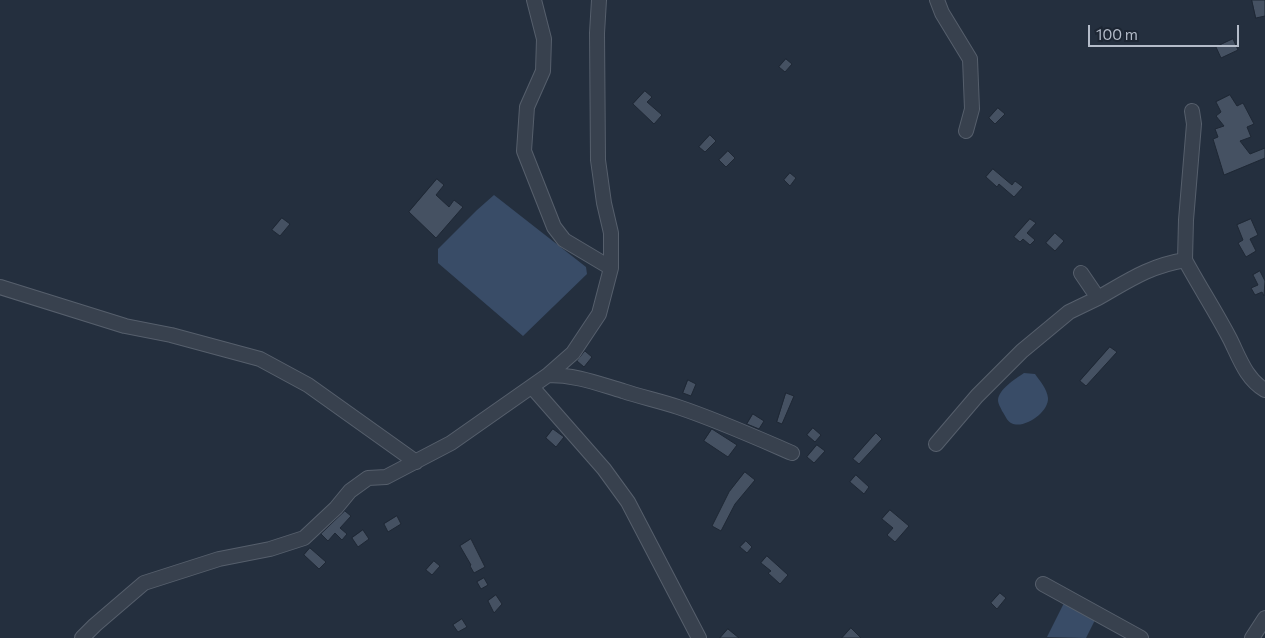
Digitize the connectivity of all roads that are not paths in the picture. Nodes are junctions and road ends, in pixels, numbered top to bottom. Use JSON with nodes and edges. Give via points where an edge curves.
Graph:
{"nodes":[{"id":1,"x":534,"y":0,"type":"edge"},
{"id":2,"x":599,"y":0,"type":"edge"},
{"id":3,"x":937,"y":0,"type":"edge"},
{"id":4,"x":1192,"y":111,"type":"dead end"},
{"id":5,"x":966,"y":131,"type":"dead end"},
{"id":6,"x":1185,"y":260,"type":"junction"},
{"id":7,"x":611,"y":268,"type":"junction"},
{"id":8,"x":1081,"y":273,"type":"dead end"},
{"id":9,"x":0,"y":287,"type":"edge"},
{"id":10,"x":1098,"y":298,"type":"junction"},
{"id":11,"x":548,"y":375,"type":"junction"},
{"id":12,"x":532,"y":386,"type":"junction"},
{"id":13,"x":1265,"y":390,"type":"edge"},
{"id":14,"x":936,"y":444,"type":"dead end"},
{"id":15,"x":792,"y":453,"type":"dead end"},
{"id":16,"x":416,"y":462,"type":"junction"},
{"id":17,"x":1043,"y":584,"type":"dead end"},
{"id":18,"x":1265,"y":618,"type":"edge"},
{"id":19,"x":82,"y":638,"type":"edge"},
{"id":20,"x":699,"y":638,"type":"edge"},
{"id":21,"x":1141,"y":638,"type":"edge"},
{"id":22,"x":1252,"y":638,"type":"edge"}],
"edges":[{"from":1,"to":7,"type":"street","via":[[544,39],[543,71],[527,107],[524,152],[554,227],[564,240]]},
{"from":2,"to":7,"type":"street","via":[[598,160],[612,234]]},
{"from":3,"to":5,"type":"street","via":[[970,59],[972,109]]},
{"from":4,"to":6,"type":"street","via":[[1194,124]]},
{"from":6,"to":10,"type":"street","via":[[1134,276]]},
{"from":6,"to":13,"type":"street","via":[[1244,368]]},
{"from":7,"to":11,"type":"street","via":[[599,314],[573,353]]},
{"from":8,"to":10,"type":"street"},
{"from":9,"to":16,"type":"street","via":[[125,326],[260,359],[308,385]]},
{"from":10,"to":14,"type":"street","via":[[1069,312],[1022,351]]},
{"from":11,"to":12,"type":"street"},
{"from":11,"to":15,"type":"street","via":[[582,378],[678,407]]},
{"from":12,"to":16,"type":"street","via":[[451,443]]},
{"from":12,"to":20,"type":"street","via":[[604,469],[628,502]]},
{"from":16,"to":19,"type":"street","via":[[386,477],[368,478],[350,491],[304,538],[144,583]]},
{"from":17,"to":21,"type":"street"},
{"from":18,"to":22,"type":"street"}]}
